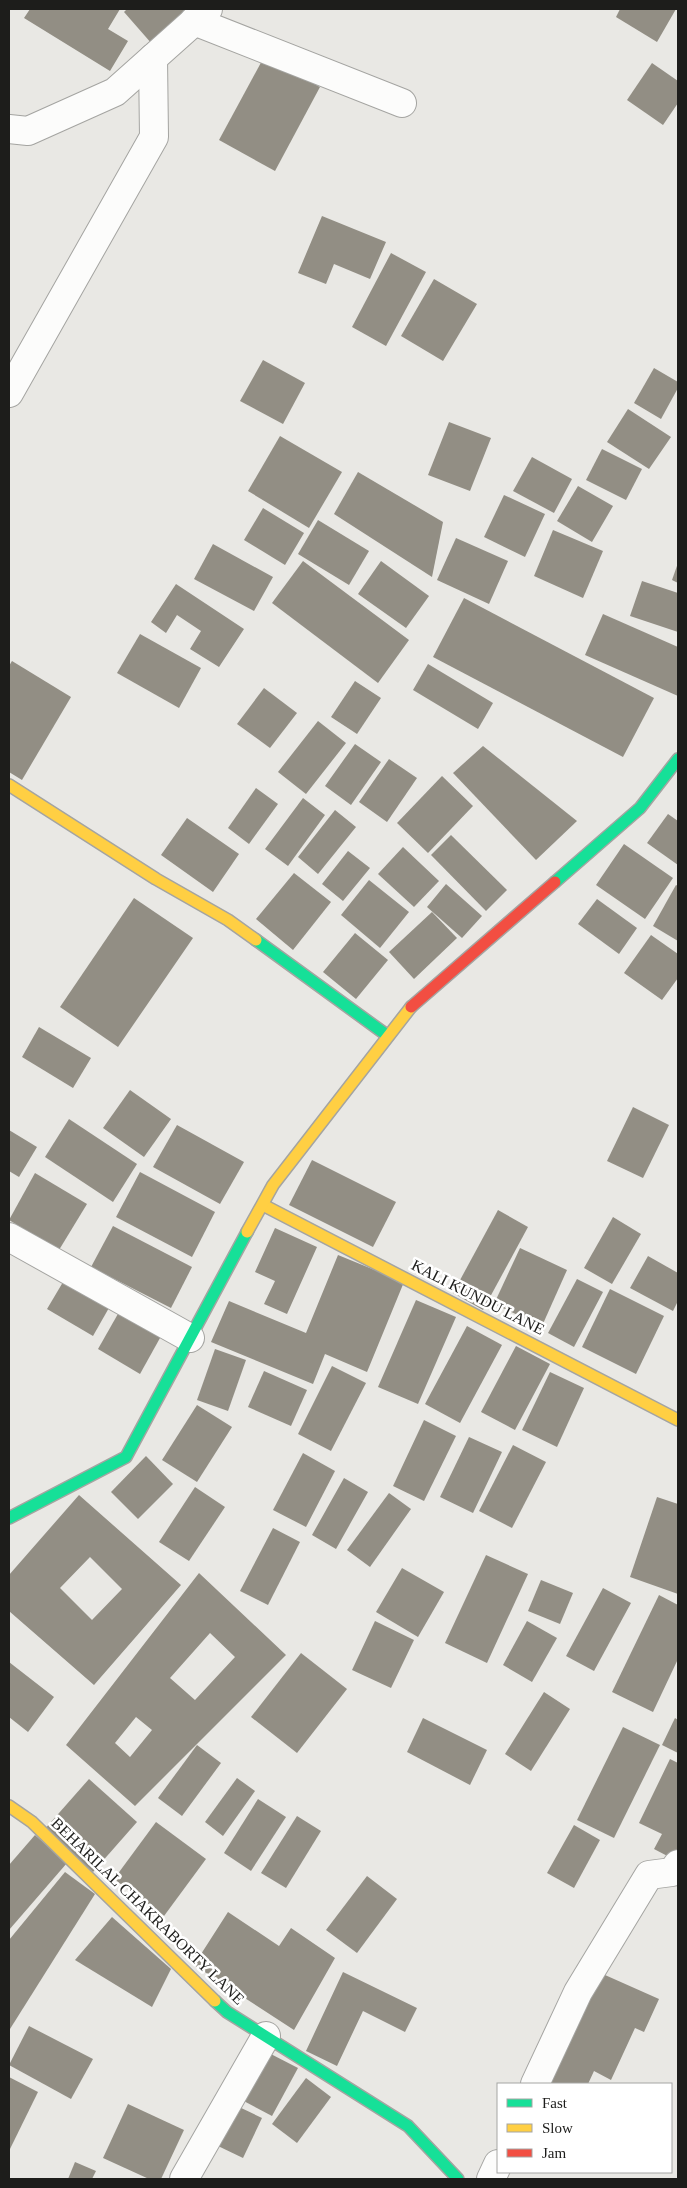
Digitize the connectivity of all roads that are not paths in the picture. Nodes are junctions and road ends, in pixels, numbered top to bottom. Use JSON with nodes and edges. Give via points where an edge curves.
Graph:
{"nodes":[{"id":1,"x":201,"y":15,"type":"edge"},
{"id":2,"x":153,"y":58,"type":"junction"},
{"id":3,"x":402,"y":103,"type":"dead end"},
{"id":4,"x":9,"y":129,"type":"edge"},
{"id":5,"x":9,"y":393,"type":"edge"},
{"id":6,"x":678,"y":759,"type":"edge"},
{"id":7,"x":9,"y":785,"type":"edge"},
{"id":8,"x":388,"y":1036,"type":"junction"},
{"id":9,"x":263,"y":1205,"type":"junction"},
{"id":10,"x":9,"y":1237,"type":"edge"},
{"id":11,"x":190,"y":1338,"type":"junction"},
{"id":12,"x":678,"y":1420,"type":"edge"},
{"id":13,"x":9,"y":1518,"type":"edge"},
{"id":14,"x":9,"y":1806,"type":"edge"},
{"id":15,"x":678,"y":1864,"type":"edge"},
{"id":16,"x":266,"y":2036,"type":"junction"},
{"id":17,"x":535,"y":2083,"type":"edge"},
{"id":18,"x":497,"y":2166,"type":"edge"},
{"id":19,"x":184,"y":2179,"type":"edge"},
{"id":20,"x":458,"y":2179,"type":"edge"},
{"id":21,"x":491,"y":2179,"type":"edge"}],
"edges":[{"from":1,"to":2,"type":"street"},
{"from":1,"to":3,"type":"street"},
{"from":2,"to":4,"type":"street","via":[[114,92],[28,131]]},
{"from":2,"to":5,"type":"street","via":[[154,137]]},
{"from":6,"to":8,"type":"street","via":[[640,808],[412,1005]]},
{"from":7,"to":8,"type":"street","via":[[156,879],[228,920]]},
{"from":8,"to":9,"type":"street","via":[[273,1185]]},
{"from":9,"to":11,"type":"street"},
{"from":9,"to":12,"type":"street","name":"KALI KUNDU LANE"},
{"from":10,"to":11,"type":"street"},
{"from":11,"to":13,"type":"street","via":[[126,1457]]},
{"from":14,"to":16,"type":"street","name":"BEHARILAL CHAKRABORTY LANE","via":[[32,1822],[227,2012]]},
{"from":15,"to":17,"type":"street","via":[[672,1872],[649,1875],[578,1992]]},
{"from":16,"to":19,"type":"street"},
{"from":16,"to":20,"type":"street","name":"BEHARILAL CHAKRABORTY LANE","via":[[408,2126]]},
{"from":18,"to":21,"type":"street"}]}
